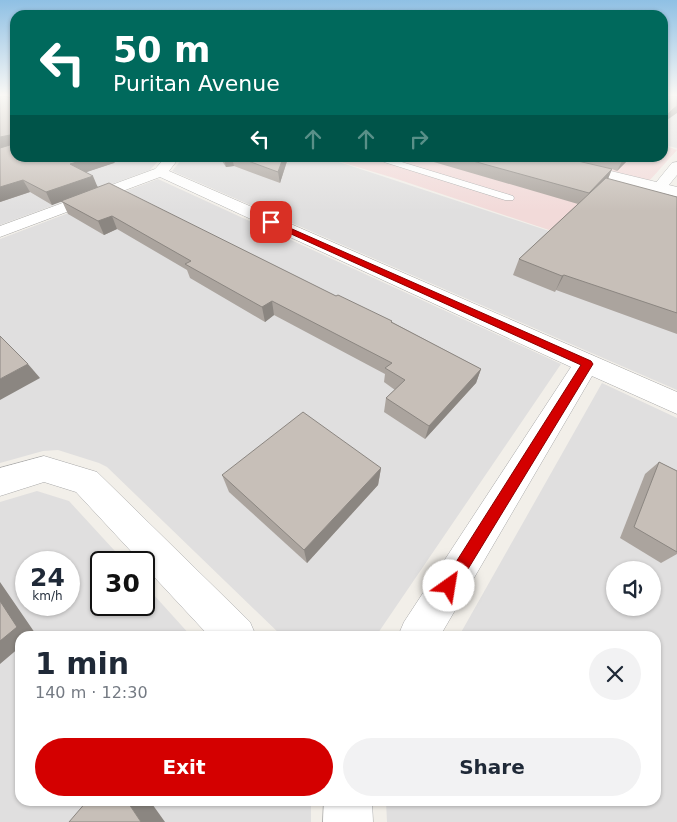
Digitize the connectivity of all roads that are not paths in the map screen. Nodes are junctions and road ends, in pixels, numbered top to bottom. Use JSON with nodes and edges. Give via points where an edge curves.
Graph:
{"nodes":[{"id":1,"x":397,"y":162,"type":"edge"},
{"id":2,"x":558,"y":162,"type":"edge"},
{"id":3,"x":166,"y":165,"type":"edge"},
{"id":4,"x":677,"y":166,"type":"edge"},
{"id":5,"x":659,"y":188,"type":"junction"},
{"id":6,"x":677,"y":192,"type":"edge"},
{"id":7,"x":509,"y":198,"type":"dead end"},
{"id":8,"x":0,"y":232,"type":"edge"},
{"id":9,"x":587,"y":364,"type":"junction"},
{"id":10,"x":677,"y":404,"type":"edge"},
{"id":11,"x":0,"y":482,"type":"edge"},
{"id":12,"x":231,"y":631,"type":"edge"},
{"id":13,"x":421,"y":631,"type":"edge"},
{"id":14,"x":348,"y":806,"type":"edge"},
{"id":15,"x":348,"y":822,"type":"edge"}],
"edges":[{"from":1,"to":7,"type":"lane"},
{"from":2,"to":5,"type":"street"},
{"from":3,"to":8,"type":"street"},
{"from":3,"to":9,"type":"street"},
{"from":4,"to":5,"type":"street"},
{"from":5,"to":6,"type":"street"},
{"from":9,"to":10,"type":"street"},
{"from":9,"to":13,"type":"street"},
{"from":11,"to":12,"type":"street","via":[[44,469],[86,482]]},
{"from":14,"to":15,"type":"street"}]}
